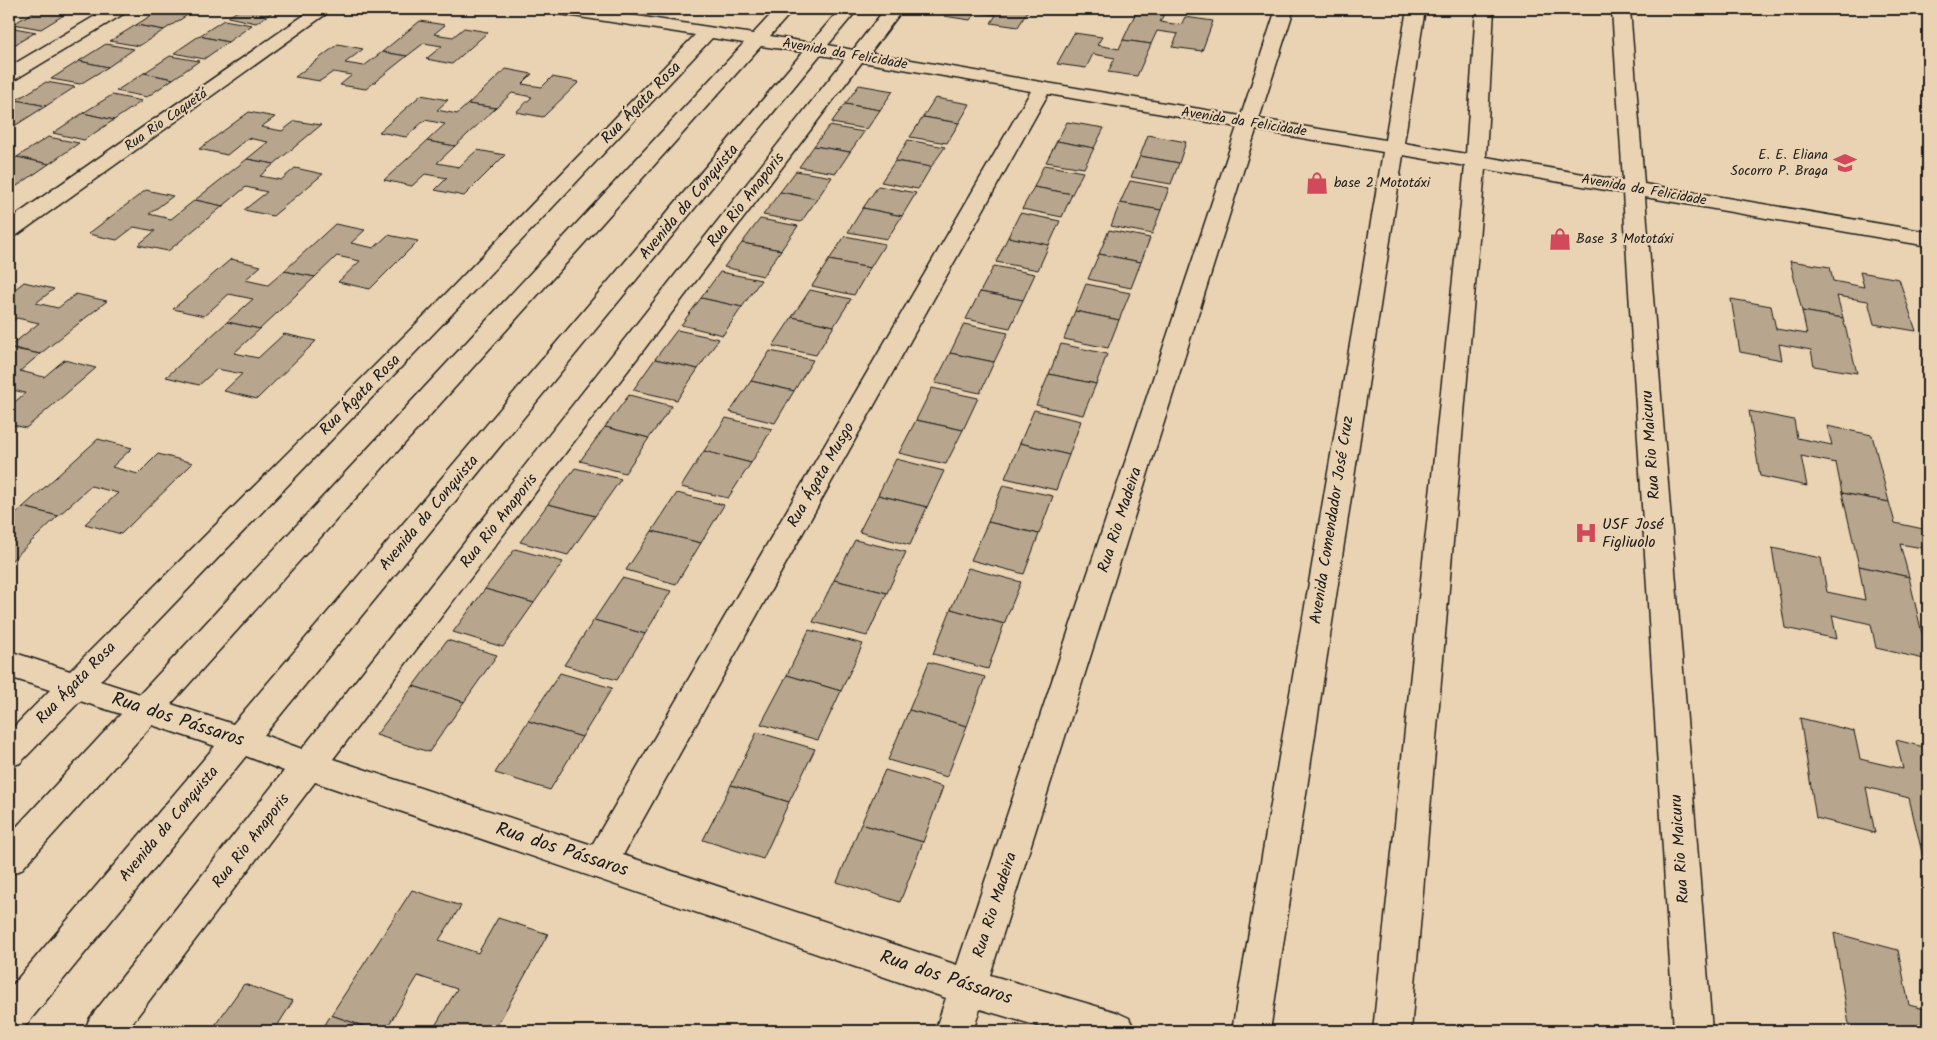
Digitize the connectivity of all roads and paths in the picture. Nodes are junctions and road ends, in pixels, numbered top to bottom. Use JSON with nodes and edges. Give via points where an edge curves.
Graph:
{"nodes":[{"id":1,"x":119,"y":9,"type":"edge"},
{"id":2,"x":324,"y":9,"type":"edge"},
{"id":3,"x":560,"y":9,"type":"edge"},
{"id":4,"x":785,"y":9,"type":"edge"},
{"id":5,"x":848,"y":9,"type":"edge"},
{"id":6,"x":894,"y":9,"type":"edge"},
{"id":7,"x":1285,"y":9,"type":"edge"},
{"id":8,"x":1416,"y":9,"type":"edge"},
{"id":9,"x":1485,"y":9,"type":"edge"},
{"id":10,"x":1621,"y":9,"type":"edge"},
{"id":11,"x":708,"y":32,"type":"junction"},
{"id":12,"x":758,"y":40,"type":"junction"},
{"id":13,"x":817,"y":50,"type":"junction"},
{"id":14,"x":857,"y":56,"type":"junction"},
{"id":15,"x":9,"y":76,"type":"edge"},
{"id":16,"x":1042,"y":88,"type":"junction"},
{"id":17,"x":1248,"y":123,"type":"junction"},
{"id":18,"x":1392,"y":146,"type":"junction"},
{"id":19,"x":1476,"y":160,"type":"junction"},
{"id":20,"x":1633,"y":189,"type":"junction"},
{"id":21,"x":9,"y":230,"type":"edge"},
{"id":22,"x":1928,"y":239,"type":"edge"},
{"id":23,"x":9,"y":664,"type":"edge"},
{"id":24,"x":74,"y":685,"type":"junction"},
{"id":25,"x":146,"y":709,"type":"junction"},
{"id":26,"x":240,"y":740,"type":"junction"},
{"id":27,"x":9,"y":753,"type":"edge"},
{"id":28,"x":310,"y":766,"type":"junction"},
{"id":29,"x":9,"y":859,"type":"edge"},
{"id":30,"x":601,"y":862,"type":"junction"},
{"id":31,"x":969,"y":987,"type":"junction"},
{"id":32,"x":9,"y":1017,"type":"edge"},
{"id":33,"x":103,"y":1031,"type":"edge"},
{"id":34,"x":954,"y":1031,"type":"edge"},
{"id":35,"x":1116,"y":1031,"type":"edge"},
{"id":36,"x":1251,"y":1031,"type":"edge"},
{"id":37,"x":1392,"y":1031,"type":"edge"},
{"id":38,"x":1693,"y":1031,"type":"edge"}],
"edges":[{"from":1,"to":15,"type":"street"},
{"from":2,"to":21,"type":"street","name":"Rua Rio Caquetá"},
{"from":3,"to":11,"type":"street","name":"Avenida da Felicidade"},
{"from":4,"to":12,"type":"street"},
{"from":5,"to":13,"type":"street","name":"Avenida da Conquista"},
{"from":6,"to":14,"type":"street","name":"Rua Rio Anaporis"},
{"from":7,"to":17,"type":"street","name":"Rua Rio Madeira"},
{"from":8,"to":18,"type":"street","name":"Avenida Comendador José Cruz"},
{"from":9,"to":19,"type":"street"},
{"from":10,"to":20,"type":"street","name":"Rua Rio Maicuru"},
{"from":11,"to":12,"type":"street","name":"Avenida da Felicidade"},
{"from":11,"to":24,"type":"street","name":"Rua Ágata Rosa","via":[[444,309]]},
{"from":12,"to":13,"type":"street","name":"Avenida da Felicidade"},
{"from":12,"to":25,"type":"street"},
{"from":13,"to":14,"type":"street","name":"Avenida da Felicidade"},
{"from":13,"to":26,"type":"street","name":"Avenida da Conquista"},
{"from":14,"to":16,"type":"street","name":"Avenida da Felicidade"},
{"from":14,"to":28,"type":"street","name":"Rua Rio Anaporis"},
{"from":16,"to":17,"type":"street","name":"Avenida da Felicidade"},
{"from":16,"to":30,"type":"street","name":"Rua Ágata Musgo"},
{"from":17,"to":18,"type":"street","name":"Avenida da Felicidade"},
{"from":17,"to":31,"type":"street","name":"Rua Rio Madeira"},
{"from":18,"to":19,"type":"street","name":"Avenida da Felicidade"},
{"from":18,"to":36,"type":"street","name":"Avenida Comendador José Cruz"},
{"from":19,"to":20,"type":"street","name":"Avenida da Felicidade"},
{"from":19,"to":37,"type":"street"},
{"from":20,"to":22,"type":"street","name":"Avenida da Felicidade"},
{"from":20,"to":38,"type":"street","name":"Rua Rio Maicuru"},
{"from":23,"to":24,"type":"street","name":"Rua dos Pássaros"},
{"from":24,"to":25,"type":"street","name":"Rua dos Pássaros"},
{"from":24,"to":27,"type":"street","name":"Rua Ágata Rosa"},
{"from":25,"to":26,"type":"street","name":"Rua dos Pássaros"},
{"from":25,"to":29,"type":"street"},
{"from":26,"to":28,"type":"street","name":"Rua dos Pássaros"},
{"from":26,"to":32,"type":"street","name":"Avenida da Conquista"},
{"from":28,"to":30,"type":"street","name":"Rua dos Pássaros"},
{"from":28,"to":33,"type":"street","name":"Rua Rio Anaporis"},
{"from":30,"to":31,"type":"street","name":"Rua dos Pássaros"},
{"from":31,"to":34,"type":"street","name":"Rua Rio Madeira"},
{"from":31,"to":35,"type":"street","name":"Rua dos Pássaros"}]}
